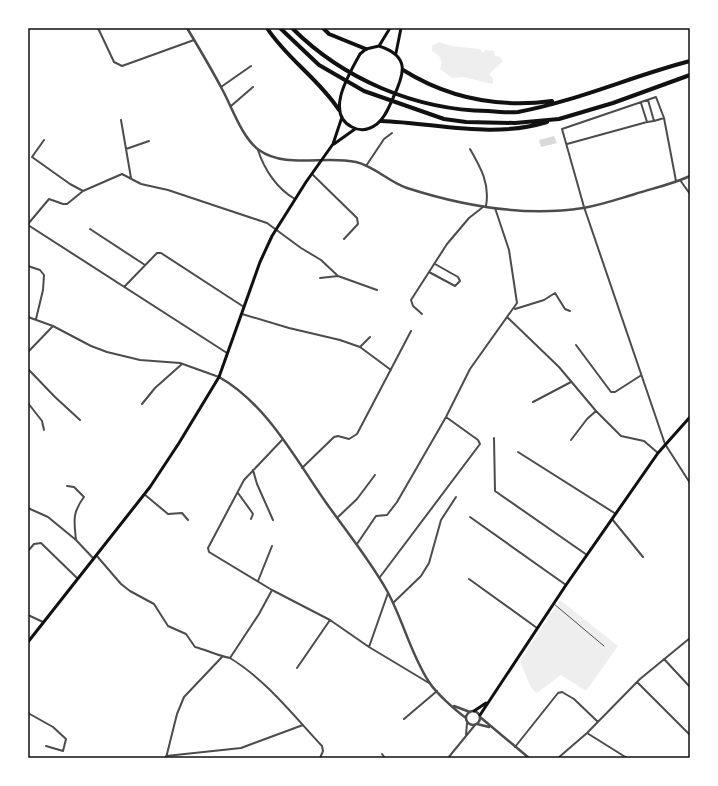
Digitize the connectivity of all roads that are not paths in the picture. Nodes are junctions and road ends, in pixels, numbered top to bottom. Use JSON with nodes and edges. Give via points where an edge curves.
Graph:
{"nodes":[{"id":1,"x":98,"y":28,"type":"edge"},
{"id":2,"x":187,"y":28,"type":"edge"},
{"id":3,"x":267,"y":28,"type":"edge"},
{"id":4,"x":280,"y":28,"type":"edge"},
{"id":5,"x":292,"y":28,"type":"edge"},
{"id":6,"x":322,"y":28,"type":"edge"},
{"id":7,"x":390,"y":28,"type":"edge"},
{"id":8,"x":401,"y":28,"type":"edge"},
{"id":9,"x":194,"y":40,"type":"junction"},
{"id":10,"x":379,"y":46,"type":"junction"},
{"id":11,"x":366,"y":49,"type":"junction"},
{"id":12,"x":396,"y":53,"type":"junction"},
{"id":13,"x":690,"y":61,"type":"edge"},
{"id":14,"x":250,"y":66,"type":"dead end"},
{"id":15,"x":403,"y":70,"type":"junction"},
{"id":16,"x":690,"y":75,"type":"edge"},
{"id":17,"x":221,"y":87,"type":"junction"},
{"id":18,"x":253,"y":87,"type":"dead end"},
{"id":19,"x":574,"y":99,"type":"junction"},
{"id":20,"x":648,"y":100,"type":"junction"},
{"id":21,"x":641,"y":102,"type":"junction"},
{"id":22,"x":231,"y":106,"type":"junction"},
{"id":23,"x":339,"y":110,"type":"junction"},
{"id":24,"x":342,"y":117,"type":"junction"},
{"id":25,"x":664,"y":118,"type":"junction"},
{"id":26,"x":559,"y":119,"type":"junction"},
{"id":27,"x":121,"y":120,"type":"dead end"},
{"id":28,"x":381,"y":121,"type":"junction"},
{"id":29,"x":654,"y":121,"type":"junction"},
{"id":30,"x":647,"y":122,"type":"junction"},
{"id":31,"x":356,"y":129,"type":"junction"},
{"id":32,"x":392,"y":133,"type":"dead end"},
{"id":33,"x":44,"y":140,"type":"dead end"},
{"id":34,"x":149,"y":141,"type":"dead end"},
{"id":35,"x":333,"y":144,"type":"junction"},
{"id":36,"x":567,"y":144,"type":"junction"},
{"id":37,"x":126,"y":149,"type":"junction"},
{"id":38,"x":470,"y":149,"type":"dead end"},
{"id":39,"x":258,"y":150,"type":"junction"},
{"id":40,"x":322,"y":159,"type":"junction"},
{"id":41,"x":366,"y":166,"type":"junction"},
{"id":42,"x":312,"y":174,"type":"junction"},
{"id":43,"x":690,"y":176,"type":"edge"},
{"id":44,"x":131,"y":178,"type":"junction"},
{"id":45,"x":680,"y":180,"type":"junction"},
{"id":46,"x":676,"y":181,"type":"junction"},
{"id":47,"x":83,"y":191,"type":"junction"},
{"id":48,"x":690,"y":193,"type":"edge"},
{"id":49,"x":295,"y":199,"type":"junction"},
{"id":50,"x":485,"y":206,"type":"junction"},
{"id":51,"x":584,"y":207,"type":"junction"},
{"id":52,"x":495,"y":208,"type":"junction"},
{"id":53,"x":28,"y":225,"type":"edge"},
{"id":54,"x":276,"y":228,"type":"junction"},
{"id":55,"x":90,"y":229,"type":"dead end"},
{"id":56,"x":344,"y":239,"type":"dead end"},
{"id":57,"x":434,"y":263,"type":"junction"},
{"id":58,"x":145,"y":265,"type":"junction"},
{"id":59,"x":28,"y":266,"type":"edge"},
{"id":60,"x":430,"y":272,"type":"junction"},
{"id":61,"x":338,"y":276,"type":"junction"},
{"id":62,"x":320,"y":278,"type":"dead end"},
{"id":63,"x":125,"y":286,"type":"junction"},
{"id":64,"x":377,"y":290,"type":"dead end"},
{"id":65,"x":244,"y":307,"type":"junction"},
{"id":66,"x":514,"y":310,"type":"junction"},
{"id":67,"x":570,"y":311,"type":"dead end"},
{"id":68,"x":242,"y":314,"type":"junction"},
{"id":69,"x":422,"y":314,"type":"dead end"},
{"id":70,"x":507,"y":316,"type":"junction"},
{"id":71,"x":28,"y":317,"type":"edge"},
{"id":72,"x":36,"y":319,"type":"junction"},
{"id":73,"x":53,"y":326,"type":"junction"},
{"id":74,"x":412,"y":331,"type":"dead end"},
{"id":75,"x":370,"y":337,"type":"dead end"},
{"id":76,"x":576,"y":345,"type":"dead end"},
{"id":77,"x":360,"y":347,"type":"junction"},
{"id":78,"x":28,"y":352,"type":"edge"},
{"id":79,"x":227,"y":353,"type":"junction"},
{"id":80,"x":182,"y":364,"type":"junction"},
{"id":81,"x":28,"y":369,"type":"edge"},
{"id":82,"x":391,"y":370,"type":"junction"},
{"id":83,"x":640,"y":376,"type":"junction"},
{"id":84,"x":218,"y":377,"type":"junction"},
{"id":85,"x":571,"y":382,"type":"junction"},
{"id":86,"x":533,"y":402,"type":"dead end"},
{"id":87,"x":28,"y":403,"type":"edge"},
{"id":88,"x":142,"y":404,"type":"dead end"},
{"id":89,"x":596,"y":411,"type":"junction"},
{"id":90,"x":446,"y":417,"type":"junction"},
{"id":91,"x":690,"y":417,"type":"edge"},
{"id":92,"x":80,"y":420,"type":"dead end"},
{"id":93,"x":44,"y":430,"type":"dead end"},
{"id":94,"x":494,"y":438,"type":"dead end"},
{"id":95,"x":282,"y":440,"type":"junction"},
{"id":96,"x":571,"y":440,"type":"dead end"},
{"id":97,"x":665,"y":444,"type":"junction"},
{"id":98,"x":518,"y":452,"type":"dead end"},
{"id":99,"x":658,"y":452,"type":"junction"},
{"id":100,"x":302,"y":468,"type":"junction"},
{"id":101,"x":253,"y":470,"type":"junction"},
{"id":102,"x":375,"y":475,"type":"dead end"},
{"id":103,"x":690,"y":483,"type":"edge"},
{"id":104,"x":67,"y":486,"type":"dead end"},
{"id":105,"x":238,"y":493,"type":"junction"},
{"id":106,"x":144,"y":494,"type":"junction"},
{"id":107,"x":456,"y":497,"type":"dead end"},
{"id":108,"x":28,"y":508,"type":"edge"},
{"id":109,"x":616,"y":514,"type":"junction"},
{"id":110,"x":470,"y":517,"type":"dead end"},
{"id":111,"x":337,"y":518,"type":"junction"},
{"id":112,"x":251,"y":519,"type":"dead end"},
{"id":113,"x":612,"y":519,"type":"junction"},
{"id":114,"x":188,"y":520,"type":"dead end"},
{"id":115,"x":273,"y":520,"type":"dead end"},
{"id":116,"x":76,"y":540,"type":"junction"},
{"id":117,"x":357,"y":545,"type":"junction"},
{"id":118,"x":272,"y":546,"type":"dead end"},
{"id":119,"x":28,"y":551,"type":"edge"},
{"id":120,"x":96,"y":555,"type":"junction"},
{"id":121,"x":587,"y":555,"type":"junction"},
{"id":122,"x":643,"y":557,"type":"dead end"},
{"id":123,"x":93,"y":558,"type":"junction"},
{"id":124,"x":77,"y":578,"type":"junction"},
{"id":125,"x":379,"y":578,"type":"junction"},
{"id":126,"x":469,"y":579,"type":"dead end"},
{"id":127,"x":258,"y":581,"type":"junction"},
{"id":128,"x":566,"y":585,"type":"junction"},
{"id":129,"x":272,"y":590,"type":"junction"},
{"id":130,"x":388,"y":593,"type":"junction"},
{"id":131,"x":393,"y":603,"type":"junction"},
{"id":132,"x":553,"y":604,"type":"junction"},
{"id":133,"x":28,"y":615,"type":"edge"},
{"id":134,"x":330,"y":620,"type":"junction"},
{"id":135,"x":43,"y":622,"type":"junction"},
{"id":136,"x":537,"y":628,"type":"junction"},
{"id":137,"x":690,"y":638,"type":"edge"},
{"id":138,"x":28,"y":642,"type":"edge"},
{"id":139,"x":604,"y":646,"type":"dead end"},
{"id":140,"x":369,"y":647,"type":"junction"},
{"id":141,"x":222,"y":657,"type":"junction"},
{"id":142,"x":230,"y":658,"type":"junction"},
{"id":143,"x":664,"y":659,"type":"junction"},
{"id":144,"x":297,"y":668,"type":"dead end"},
{"id":145,"x":637,"y":682,"type":"junction"},
{"id":146,"x":429,"y":683,"type":"junction"},
{"id":147,"x":690,"y":687,"type":"edge"},
{"id":148,"x":437,"y":691,"type":"junction"},
{"id":149,"x":487,"y":702,"type":"junction"},
{"id":150,"x":454,"y":706,"type":"junction"},
{"id":151,"x":474,"y":711,"type":"junction"},
{"id":152,"x":470,"y":712,"type":"junction"},
{"id":153,"x":28,"y":713,"type":"edge"},
{"id":154,"x":480,"y":716,"type":"junction"},
{"id":155,"x":466,"y":718,"type":"junction"},
{"id":156,"x":404,"y":719,"type":"dead end"},
{"id":157,"x":598,"y":722,"type":"junction"},
{"id":158,"x":467,"y":723,"type":"junction"},
{"id":159,"x":303,"y":725,"type":"junction"},
{"id":160,"x":476,"y":725,"type":"junction"},
{"id":161,"x":489,"y":727,"type":"junction"},
{"id":162,"x":587,"y":734,"type":"junction"},
{"id":163,"x":690,"y":735,"type":"edge"},
{"id":164,"x":466,"y":736,"type":"junction"},
{"id":165,"x":46,"y":746,"type":"dead end"},
{"id":166,"x":515,"y":747,"type":"junction"},
{"id":167,"x":382,"y":754,"type":"dead end"},
{"id":168,"x":166,"y":757,"type":"edge"},
{"id":169,"x":320,"y":758,"type":"edge"},
{"id":170,"x":385,"y":758,"type":"edge"},
{"id":171,"x":448,"y":758,"type":"edge"},
{"id":172,"x":529,"y":758,"type":"edge"},
{"id":173,"x":558,"y":758,"type":"edge"},
{"id":174,"x":627,"y":758,"type":"edge"}],
"edges":[{"from":1,"to":9,"type":"street","via":[[118,66]]},
{"from":2,"to":9,"type":"street"},
{"from":3,"to":23,"type":"highway","via":[[277,43],[331,97]]},
{"from":4,"to":26,"type":"highway","via":[[319,65],[338,77],[364,91],[444,119],[515,123]]},
{"from":5,"to":19,"type":"highway","via":[[307,43],[357,77],[387,92],[423,103],[466,111],[517,112]]},
{"from":6,"to":11,"type":"highway","via":[[329,34]]},
{"from":7,"to":10,"type":"main road"},
{"from":8,"to":12,"type":"main road"},
{"from":9,"to":17,"type":"street"},
{"from":10,"to":11,"type":"main road"},
{"from":10,"to":12,"type":"main road"},
{"from":11,"to":23,"type":"main road","via":[[342,90]]},
{"from":12,"to":15,"type":"main road"},
{"from":13,"to":19,"type":"highway"},
{"from":14,"to":17,"type":"street"},
{"from":15,"to":19,"type":"highway","via":[[422,82],[455,95],[491,102],[533,104]]},
{"from":15,"to":28,"type":"main road","via":[[398,87]]},
{"from":16,"to":26,"type":"highway","via":[[613,104]]},
{"from":17,"to":22,"type":"street"},
{"from":18,"to":22,"type":"street"},
{"from":20,"to":21,"type":"street"},
{"from":20,"to":25,"type":"street","via":[[656,98]]},
{"from":20,"to":29,"type":"street"},
{"from":21,"to":30,"type":"street"},
{"from":21,"to":36,"type":"street","via":[[562,129]]},
{"from":22,"to":39,"type":"street","via":[[247,138]]},
{"from":23,"to":24,"type":"main road"},
{"from":24,"to":31,"type":"main road","via":[[344,122]]},
{"from":24,"to":35,"type":"main road"},
{"from":25,"to":29,"type":"street"},
{"from":25,"to":46,"type":"street"},
{"from":26,"to":28,"type":"highway","via":[[535,126],[468,130]]},
{"from":27,"to":37,"type":"street"},
{"from":28,"to":31,"type":"main road","via":[[362,130]]},
{"from":29,"to":30,"type":"street"},
{"from":30,"to":36,"type":"street"},
{"from":31,"to":35,"type":"main road"},
{"from":32,"to":41,"type":"street","via":[[384,139]]},
{"from":33,"to":47,"type":"street","via":[[32,157]]},
{"from":34,"to":37,"type":"street"},
{"from":35,"to":40,"type":"main road"},
{"from":36,"to":51,"type":"street"},
{"from":37,"to":44,"type":"street"},
{"from":38,"to":50,"type":"street","via":[[484,176],[488,196]]},
{"from":39,"to":40,"type":"street","via":[[273,158]]},
{"from":39,"to":49,"type":"street","via":[[263,164],[274,180],[285,194]]},
{"from":40,"to":41,"type":"street","via":[[354,161]]},
{"from":40,"to":42,"type":"main road"},
{"from":41,"to":50,"type":"street","via":[[400,186]]},
{"from":42,"to":49,"type":"main road"},
{"from":42,"to":56,"type":"street","via":[[357,218],[358,224]]},
{"from":43,"to":45,"type":"street"},
{"from":44,"to":47,"type":"street","via":[[118,175]]},
{"from":44,"to":54,"type":"street","via":[[141,184],[242,213]]},
{"from":45,"to":46,"type":"street"},
{"from":45,"to":48,"type":"street"},
{"from":46,"to":51,"type":"street"},
{"from":47,"to":53,"type":"street","via":[[65,204],[47,200]]},
{"from":49,"to":54,"type":"main road"},
{"from":50,"to":52,"type":"street"},
{"from":50,"to":57,"type":"street","via":[[453,235]]},
{"from":51,"to":52,"type":"street","via":[[525,211]]},
{"from":51,"to":83,"type":"street"},
{"from":52,"to":66,"type":"street","via":[[510,250],[517,303]]},
{"from":53,"to":63,"type":"street"},
{"from":54,"to":61,"type":"street","via":[[296,245],[321,260]]},
{"from":54,"to":65,"type":"main road","via":[[260,262]]},
{"from":55,"to":58,"type":"street"},
{"from":57,"to":60,"type":"street"},
{"from":57,"to":60,"type":"street","via":[[458,277],[460,281],[455,286]]},
{"from":58,"to":63,"type":"street"},
{"from":58,"to":65,"type":"street","via":[[157,253],[161,253]]},
{"from":59,"to":72,"type":"street","via":[[40,270],[44,275]]},
{"from":60,"to":69,"type":"street","via":[[411,300],[413,306]]},
{"from":61,"to":62,"type":"street"},
{"from":61,"to":64,"type":"street"},
{"from":63,"to":79,"type":"street"},
{"from":65,"to":68,"type":"main road"},
{"from":66,"to":67,"type":"street","via":[[544,300],[555,292],[565,309]]},
{"from":66,"to":70,"type":"street"},
{"from":68,"to":77,"type":"street"},
{"from":68,"to":79,"type":"main road"},
{"from":70,"to":85,"type":"street"},
{"from":70,"to":90,"type":"street","via":[[470,368]]},
{"from":71,"to":72,"type":"street"},
{"from":72,"to":73,"type":"street"},
{"from":73,"to":78,"type":"street"},
{"from":73,"to":80,"type":"street","via":[[107,352],[140,360]]},
{"from":74,"to":82,"type":"street"},
{"from":75,"to":77,"type":"street"},
{"from":76,"to":83,"type":"street","via":[[612,392]]},
{"from":77,"to":82,"type":"street"},
{"from":79,"to":84,"type":"main road"},
{"from":80,"to":84,"type":"street"},
{"from":80,"to":88,"type":"street","via":[[155,388]]},
{"from":81,"to":92,"type":"street"},
{"from":82,"to":100,"type":"street","via":[[354,436],[349,439],[334,437]]},
{"from":83,"to":97,"type":"street"},
{"from":84,"to":95,"type":"street","via":[[243,394],[266,418]]},
{"from":84,"to":106,"type":"main road","via":[[169,460]]},
{"from":85,"to":86,"type":"street"},
{"from":85,"to":89,"type":"street"},
{"from":87,"to":93,"type":"street","via":[[42,421]]},
{"from":89,"to":96,"type":"street"},
{"from":89,"to":99,"type":"street","via":[[621,436],[644,441]]},
{"from":90,"to":117,"type":"street","via":[[394,507],[387,515],[376,516]]},
{"from":90,"to":125,"type":"street","via":[[480,444]]},
{"from":91,"to":97,"type":"main road"},
{"from":94,"to":121,"type":"street","via":[[496,491]]},
{"from":95,"to":100,"type":"street"},
{"from":95,"to":101,"type":"street"},
{"from":97,"to":99,"type":"main road"},
{"from":97,"to":103,"type":"street"},
{"from":98,"to":109,"type":"street"},
{"from":99,"to":109,"type":"main road"},
{"from":100,"to":111,"type":"street"},
{"from":101,"to":105,"type":"street","via":[[244,480]]},
{"from":101,"to":115,"type":"street"},
{"from":102,"to":111,"type":"street","via":[[357,499]]},
{"from":104,"to":116,"type":"street","via":[[74,487],[84,496],[77,506],[74,517]]},
{"from":105,"to":112,"type":"street","via":[[253,514]]},
{"from":105,"to":127,"type":"street","via":[[208,550],[230,566]]},
{"from":106,"to":114,"type":"street","via":[[168,514],[182,513]]},
{"from":106,"to":120,"type":"main road"},
{"from":107,"to":131,"type":"street","via":[[441,520],[428,563],[421,576]]},
{"from":108,"to":116,"type":"street","via":[[44,513]]},
{"from":109,"to":113,"type":"main road"},
{"from":110,"to":128,"type":"street"},
{"from":111,"to":117,"type":"street"},
{"from":113,"to":121,"type":"main road"},
{"from":113,"to":122,"type":"street"},
{"from":116,"to":123,"type":"street"},
{"from":117,"to":125,"type":"street"},
{"from":118,"to":127,"type":"street"},
{"from":119,"to":124,"type":"street","via":[[37,542],[41,544]]},
{"from":120,"to":123,"type":"main road"},
{"from":120,"to":141,"type":"street","via":[[126,587],[154,604],[168,626],[186,634],[195,647]]},
{"from":121,"to":128,"type":"main road"},
{"from":123,"to":124,"type":"main road"},
{"from":124,"to":135,"type":"main road"},
{"from":125,"to":130,"type":"street"},
{"from":126,"to":136,"type":"street"},
{"from":127,"to":129,"type":"street"},
{"from":128,"to":132,"type":"main road"},
{"from":129,"to":134,"type":"street"},
{"from":129,"to":142,"type":"street"},
{"from":130,"to":131,"type":"street"},
{"from":130,"to":140,"type":"street"},
{"from":131,"to":146,"type":"street","via":[[415,657]]},
{"from":132,"to":136,"type":"main road"},
{"from":132,"to":139,"type":"lane"},
{"from":133,"to":135,"type":"street"},
{"from":134,"to":140,"type":"street"},
{"from":134,"to":144,"type":"street"},
{"from":135,"to":138,"type":"main road"},
{"from":136,"to":149,"type":"main road"},
{"from":137,"to":143,"type":"street"},
{"from":140,"to":146,"type":"street"},
{"from":141,"to":142,"type":"street"},
{"from":141,"to":168,"type":"street","via":[[184,697]]},
{"from":142,"to":159,"type":"street","via":[[262,683]]},
{"from":143,"to":145,"type":"street"},
{"from":143,"to":147,"type":"street"},
{"from":145,"to":157,"type":"street"},
{"from":145,"to":163,"type":"street"},
{"from":146,"to":148,"type":"street"},
{"from":148,"to":150,"type":"street"},
{"from":148,"to":156,"type":"street"},
{"from":149,"to":151,"type":"main road"},
{"from":149,"to":154,"type":"main road"},
{"from":150,"to":152,"type":"street"},
{"from":150,"to":155,"type":"street"},
{"from":151,"to":152,"type":"street"},
{"from":151,"to":154,"type":"street"},
{"from":152,"to":155,"type":"street"},
{"from":153,"to":165,"type":"street","via":[[53,727],[66,739],[63,751]]},
{"from":154,"to":160,"type":"street"},
{"from":154,"to":161,"type":"street"},
{"from":155,"to":158,"type":"street"},
{"from":157,"to":162,"type":"street"},
{"from":157,"to":166,"type":"street","via":[[574,700],[562,692],[558,693]]},
{"from":158,"to":160,"type":"street"},
{"from":158,"to":164,"type":"street"},
{"from":159,"to":168,"type":"street","via":[[241,748]]},
{"from":159,"to":169,"type":"street","via":[[322,746]]},
{"from":160,"to":161,"type":"street"},
{"from":160,"to":164,"type":"street"},
{"from":161,"to":166,"type":"street"},
{"from":162,"to":173,"type":"street"},
{"from":162,"to":174,"type":"street"},
{"from":164,"to":171,"type":"street"},
{"from":166,"to":172,"type":"street"},
{"from":167,"to":170,"type":"street"}]}
